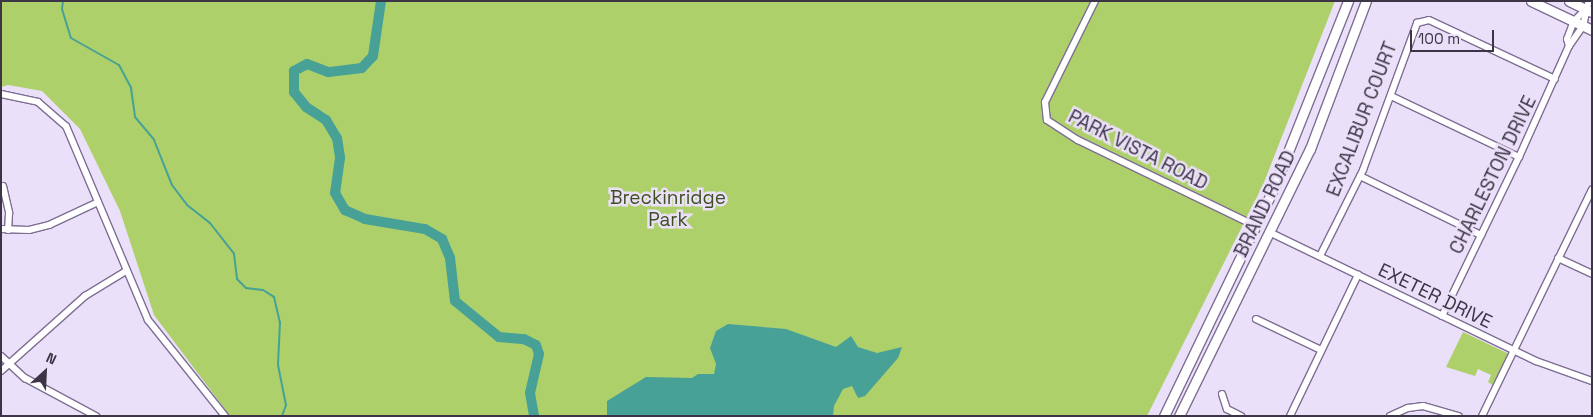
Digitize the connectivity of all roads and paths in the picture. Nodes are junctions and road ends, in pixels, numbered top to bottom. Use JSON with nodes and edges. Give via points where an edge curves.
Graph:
{"nodes":[{"id":1,"x":1095,"y":1,"type":"edge"},
{"id":2,"x":1348,"y":1,"type":"edge"},
{"id":3,"x":1366,"y":1,"type":"edge"},
{"id":4,"x":1531,"y":1,"type":"edge"},
{"id":5,"x":1569,"y":1,"type":"edge"},
{"id":6,"x":1589,"y":7,"type":"edge"},
{"id":7,"x":1574,"y":21,"type":"junction"},
{"id":8,"x":1582,"y":26,"type":"junction"},
{"id":9,"x":1592,"y":30,"type":"edge"},
{"id":10,"x":1569,"y":46,"type":"junction"},
{"id":11,"x":1555,"y":79,"type":"junction"},
{"id":12,"x":1317,"y":83,"type":"junction"},
{"id":13,"x":1334,"y":88,"type":"junction"},
{"id":14,"x":1,"y":94,"type":"edge"},
{"id":15,"x":1391,"y":96,"type":"junction"},
{"id":16,"x":1519,"y":158,"type":"junction"},
{"id":17,"x":1360,"y":176,"type":"junction"},
{"id":18,"x":3,"y":186,"type":"dead end"},
{"id":19,"x":1592,"y":190,"type":"edge"},
{"id":20,"x":98,"y":202,"type":"junction"},
{"id":21,"x":1254,"y":225,"type":"junction"},
{"id":22,"x":5,"y":230,"type":"edge"},
{"id":23,"x":1269,"y":232,"type":"junction"},
{"id":24,"x":1481,"y":235,"type":"junction"},
{"id":25,"x":1320,"y":256,"type":"junction"},
{"id":26,"x":1558,"y":258,"type":"junction"},
{"id":27,"x":126,"y":271,"type":"junction"},
{"id":28,"x":1358,"y":274,"type":"junction"},
{"id":29,"x":1592,"y":274,"type":"edge"},
{"id":30,"x":1442,"y":316,"type":"junction"},
{"id":31,"x":1256,"y":319,"type":"dead end"},
{"id":32,"x":1321,"y":350,"type":"junction"},
{"id":33,"x":1514,"y":351,"type":"junction"},
{"id":34,"x":1,"y":356,"type":"edge"},
{"id":35,"x":9,"y":363,"type":"junction"},
{"id":36,"x":1,"y":371,"type":"edge"},
{"id":37,"x":1592,"y":381,"type":"edge"},
{"id":38,"x":1222,"y":394,"type":"dead end"},
{"id":39,"x":96,"y":416,"type":"edge"},
{"id":40,"x":225,"y":416,"type":"edge"},
{"id":41,"x":1164,"y":416,"type":"edge"},
{"id":42,"x":1179,"y":416,"type":"edge"},
{"id":43,"x":1241,"y":416,"type":"edge"},
{"id":44,"x":1290,"y":416,"type":"edge"},
{"id":45,"x":1390,"y":416,"type":"edge"},
{"id":46,"x":1459,"y":416,"type":"edge"},
{"id":47,"x":1482,"y":416,"type":"edge"}],
"edges":[{"from":1,"to":21,"type":"street","name":"PARK VISTA ROAD","via":[[1044,102],[1046,120],[1078,140]]},
{"from":2,"to":12,"type":"main road","name":"BRAND ROAD"},
{"from":3,"to":13,"type":"main road","name":"BRAND ROAD"},
{"from":4,"to":7,"type":"main road"},
{"from":5,"to":6,"type":"main road"},
{"from":6,"to":7,"type":"street"},
{"from":6,"to":8,"type":"street","name":"CHARLESTON DRIVE"},
{"from":7,"to":8,"type":"main road"},
{"from":7,"to":10,"type":"street","name":"CHARLESTON DRIVE","via":[[1567,40]]},
{"from":8,"to":9,"type":"main road"},
{"from":8,"to":10,"type":"street","name":"CHARLESTON DRIVE"},
{"from":10,"to":11,"type":"street","name":"CHARLESTON DRIVE"},
{"from":11,"to":15,"type":"street","name":"EXCALIBUR COURT","via":[[1430,20],[1421,20],[1414,27]]},
{"from":11,"to":16,"type":"street","name":"CHARLESTON DRIVE"},
{"from":12,"to":13,"type":"main road"},
{"from":12,"to":21,"type":"main road","name":"BRAND ROAD","via":[[1274,187]]},
{"from":13,"to":23,"type":"main road","name":"BRAND ROAD","via":[[1310,148]]},
{"from":14,"to":20,"type":"street","via":[[38,102],[61,120],[73,138]]},
{"from":15,"to":16,"type":"street"},
{"from":15,"to":17,"type":"street","name":"EXCALIBUR COURT"},
{"from":16,"to":24,"type":"street","name":"CHARLESTON DRIVE"},
{"from":17,"to":24,"type":"street"},
{"from":17,"to":25,"type":"street","name":"EXCALIBUR COURT"},
{"from":18,"to":22,"type":"street","via":[[9,213]]},
{"from":19,"to":26,"type":"street"},
{"from":20,"to":22,"type":"street","via":[[49,225]]},
{"from":20,"to":27,"type":"street"},
{"from":21,"to":23,"type":"main road"},
{"from":21,"to":41,"type":"main road","name":"BRAND ROAD"},
{"from":23,"to":25,"type":"street","name":"EXETER DRIVE"},
{"from":23,"to":42,"type":"main road","name":"BRAND ROAD"},
{"from":24,"to":30,"type":"street","name":"CHARLESTON DRIVE"},
{"from":25,"to":28,"type":"street","name":"EXETER DRIVE"},
{"from":26,"to":29,"type":"street"},
{"from":26,"to":33,"type":"street"},
{"from":27,"to":35,"type":"street","via":[[85,296]]},
{"from":27,"to":40,"type":"street","via":[[153,328]]},
{"from":28,"to":30,"type":"street","name":"EXETER DRIVE"},
{"from":28,"to":32,"type":"street"},
{"from":30,"to":33,"type":"street","name":"EXETER DRIVE"},
{"from":31,"to":32,"type":"street"},
{"from":32,"to":44,"type":"street"},
{"from":33,"to":37,"type":"street","name":"EXETER DRIVE"},
{"from":33,"to":47,"type":"street"},
{"from":34,"to":35,"type":"street"},
{"from":35,"to":36,"type":"street"},
{"from":35,"to":39,"type":"street","via":[[25,378]]},
{"from":38,"to":43,"type":"street","via":[[1227,409]]},
{"from":45,"to":46,"type":"street","via":[[1423,406]]}]}
